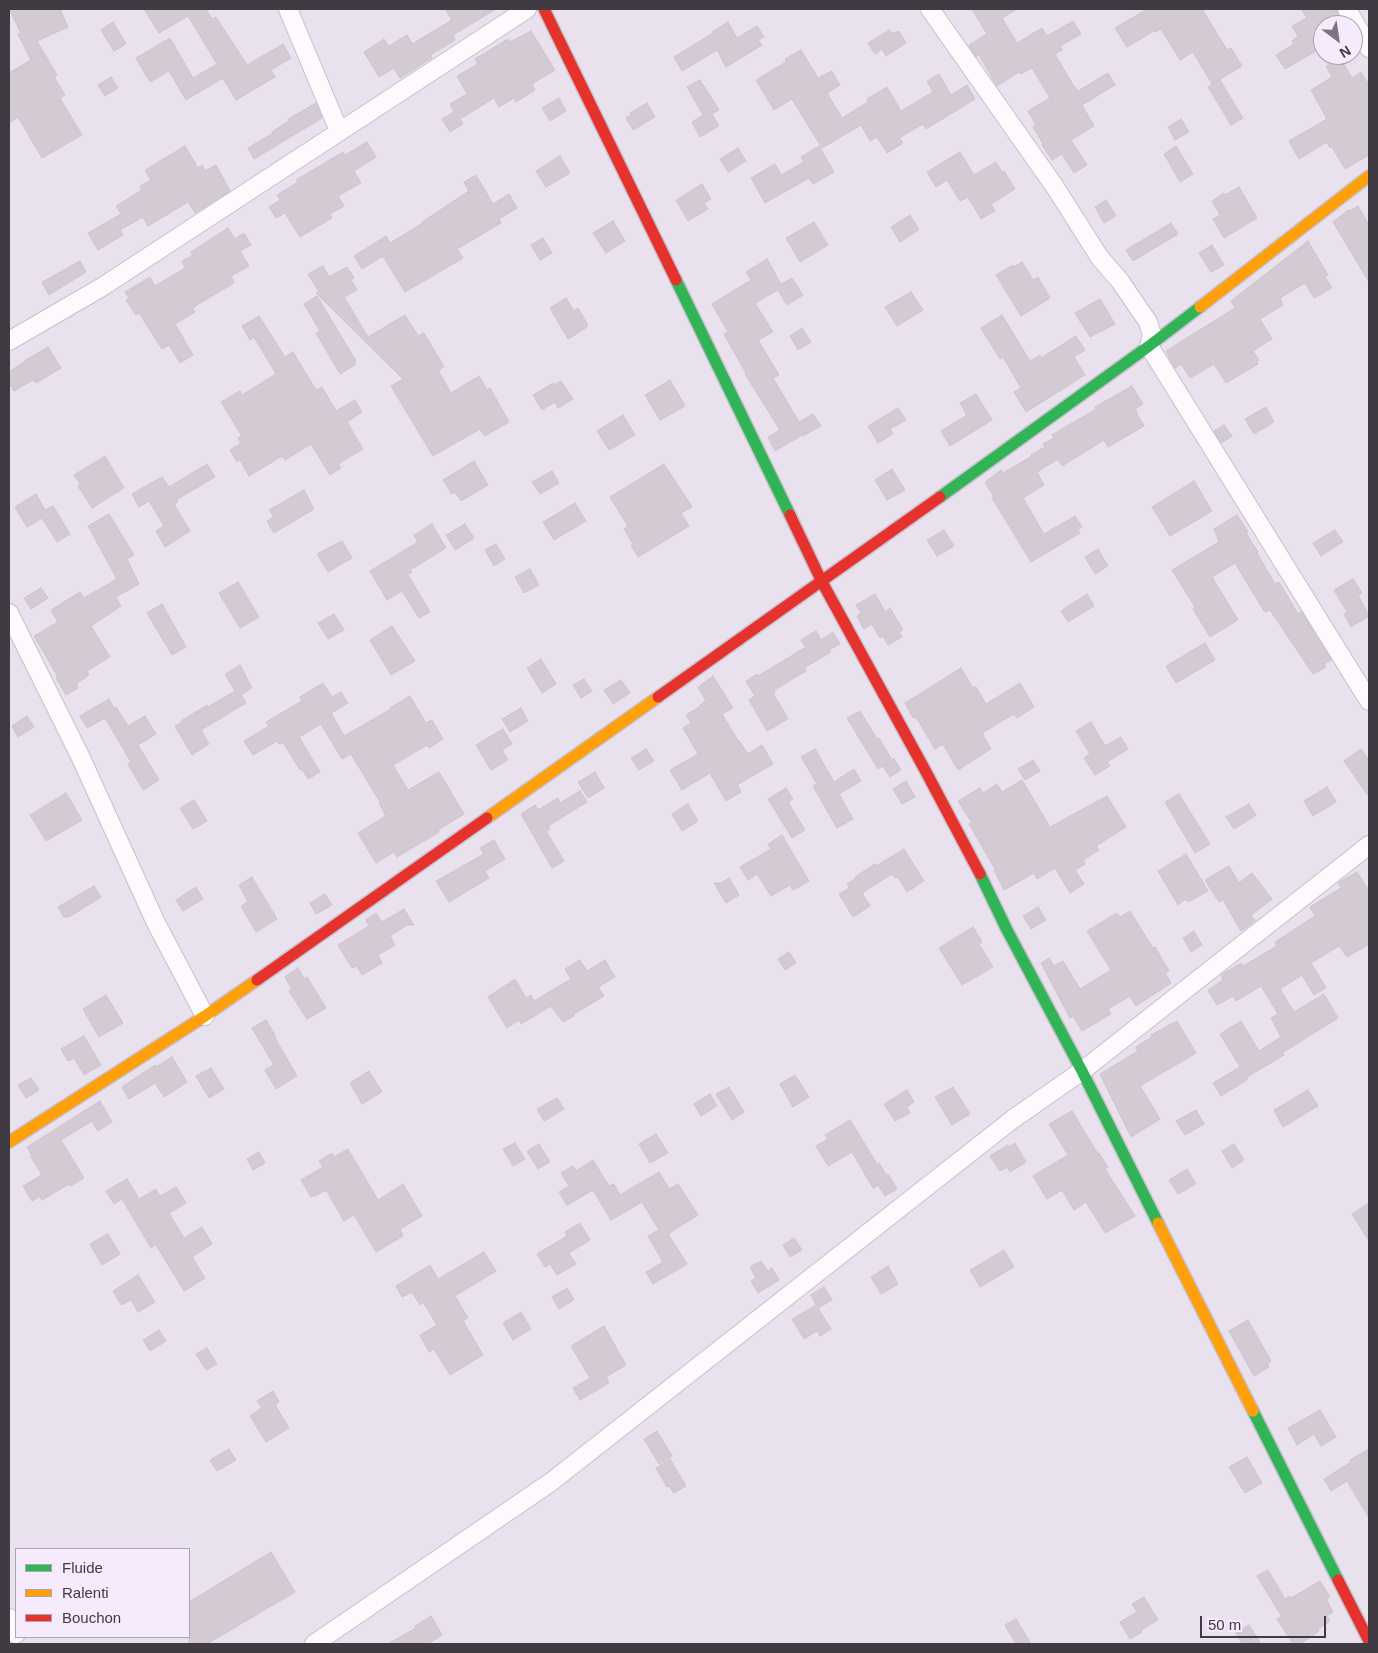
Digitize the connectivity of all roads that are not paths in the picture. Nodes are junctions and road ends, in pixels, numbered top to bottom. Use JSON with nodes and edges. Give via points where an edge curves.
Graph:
{"nodes":[{"id":1,"x":288,"y":9,"type":"edge"},
{"id":2,"x":527,"y":9,"type":"edge"},
{"id":3,"x":544,"y":9,"type":"edge"},
{"id":4,"x":930,"y":9,"type":"edge"},
{"id":5,"x":1347,"y":9,"type":"edge"},
{"id":6,"x":1369,"y":48,"type":"edge"},
{"id":7,"x":339,"y":131,"type":"junction"},
{"id":8,"x":1369,"y":176,"type":"edge"},
{"id":9,"x":9,"y":341,"type":"edge"},
{"id":10,"x":1149,"y":346,"type":"junction"},
{"id":11,"x":822,"y":582,"type":"junction"},
{"id":12,"x":9,"y":613,"type":"edge"},
{"id":13,"x":1369,"y":701,"type":"edge"},
{"id":14,"x":1369,"y":845,"type":"edge"},
{"id":15,"x":206,"y":1016,"type":"junction"},
{"id":16,"x":1082,"y":1071,"type":"junction"},
{"id":17,"x":9,"y":1142,"type":"edge"},
{"id":18,"x":9,"y":1618,"type":"edge"},
{"id":19,"x":15,"y":1631,"type":"edge"},
{"id":20,"x":1369,"y":1641,"type":"edge"},
{"id":21,"x":314,"y":1644,"type":"edge"}],
"edges":[{"from":1,"to":7,"type":"street"},
{"from":2,"to":7,"type":"street"},
{"from":3,"to":11,"type":"street"},
{"from":4,"to":10,"type":"street","via":[[1055,187],[1100,258],[1148,322],[1152,335]]},
{"from":5,"to":6,"type":"street"},
{"from":7,"to":9,"type":"street","via":[[102,287]]},
{"from":8,"to":10,"type":"street"},
{"from":10,"to":11,"type":"street"},
{"from":10,"to":13,"type":"street"},
{"from":11,"to":15,"type":"street"},
{"from":11,"to":16,"type":"street","via":[[925,770]]},
{"from":12,"to":15,"type":"street","via":[[81,758],[156,923]]},
{"from":14,"to":16,"type":"street"},
{"from":15,"to":17,"type":"street"},
{"from":16,"to":20,"type":"street"},
{"from":16,"to":21,"type":"street","via":[[1013,1119],[551,1482]]},
{"from":18,"to":19,"type":"street"}]}
